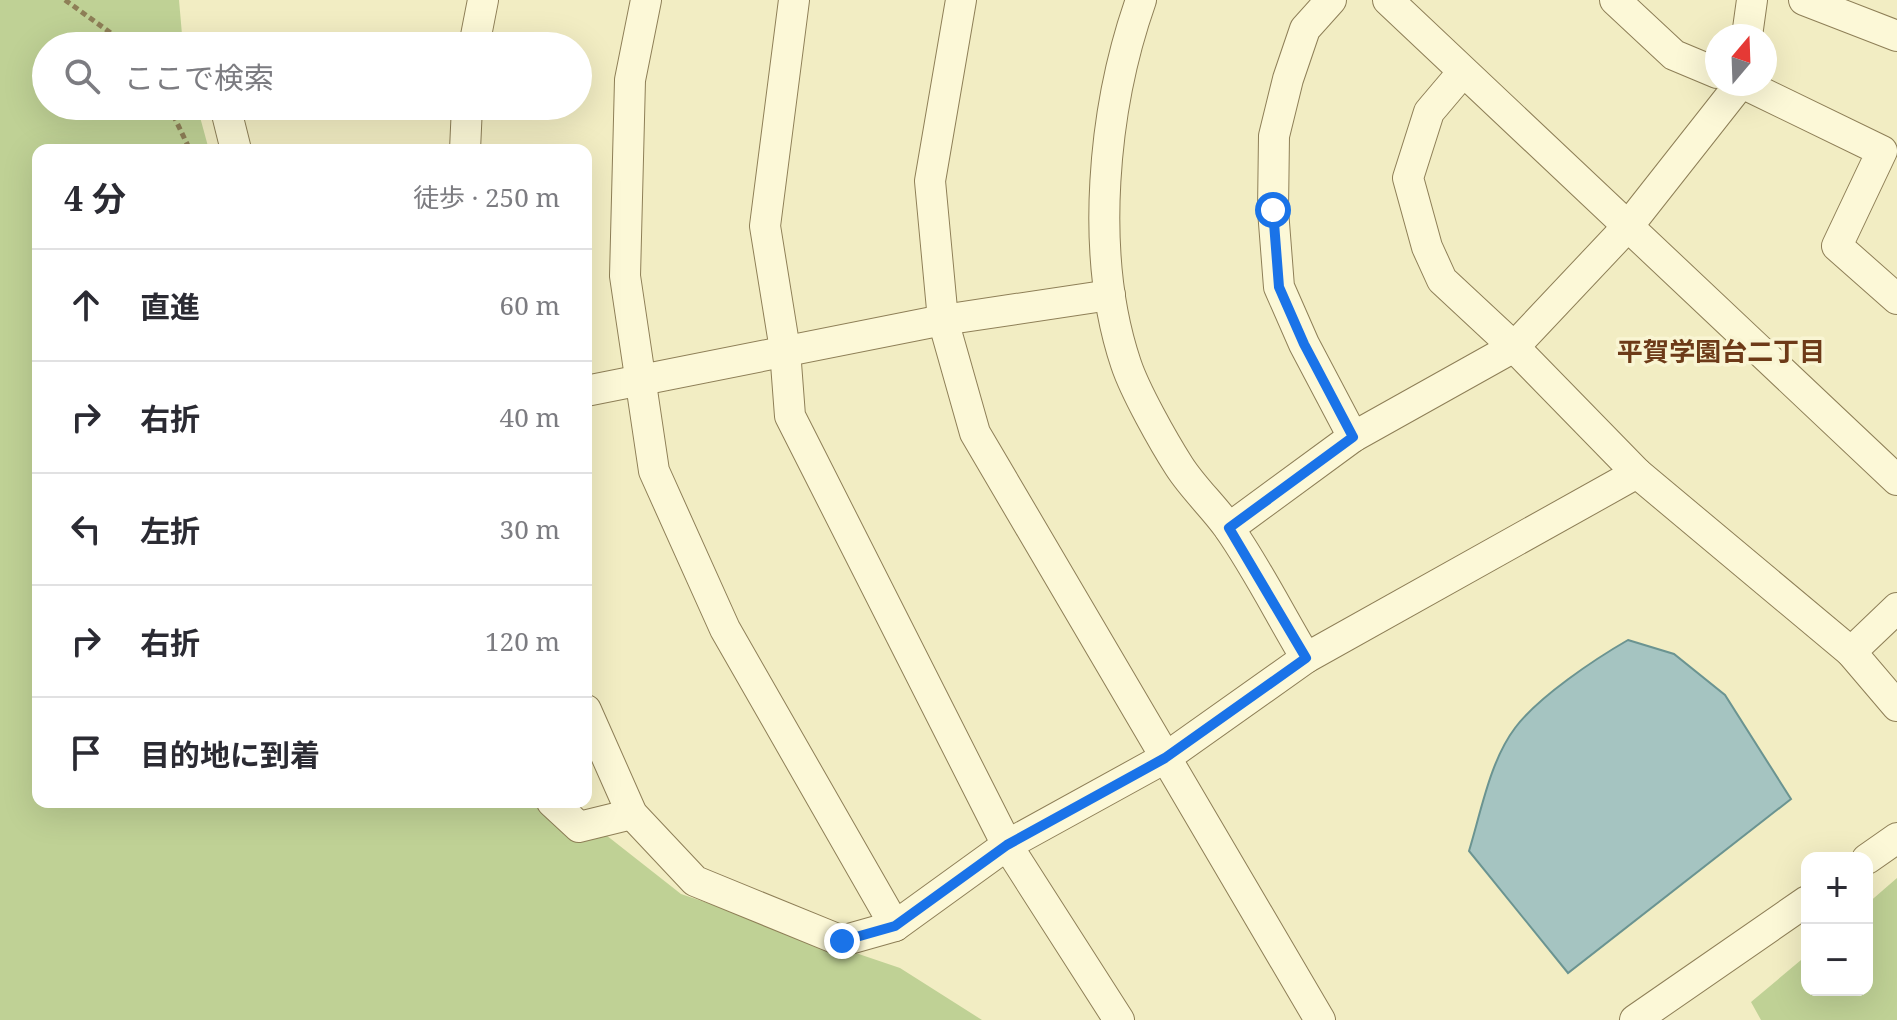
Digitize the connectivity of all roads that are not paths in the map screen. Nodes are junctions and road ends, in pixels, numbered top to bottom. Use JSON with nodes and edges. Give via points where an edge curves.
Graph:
{"nodes":[{"id":1,"x":483,"y":0,"type":"edge"},
{"id":2,"x":646,"y":0,"type":"edge"},
{"id":3,"x":794,"y":0,"type":"edge"},
{"id":4,"x":961,"y":0,"type":"edge"},
{"id":5,"x":1141,"y":0,"type":"edge"},
{"id":6,"x":1331,"y":0,"type":"edge"},
{"id":7,"x":1388,"y":0,"type":"edge"},
{"id":8,"x":1615,"y":0,"type":"edge"},
{"id":9,"x":1752,"y":0,"type":"edge"},
{"id":10,"x":1804,"y":0,"type":"edge"},
{"id":11,"x":1749,"y":24,"type":"edge"},
{"id":12,"x":477,"y":32,"type":"edge"},
{"id":13,"x":1897,"y":36,"type":"edge"},
{"id":14,"x":1705,"y":68,"type":"edge"},
{"id":15,"x":1462,"y":73,"type":"junction"},
{"id":16,"x":1732,"y":96,"type":"edge"},
{"id":17,"x":1767,"y":96,"type":"edge"},
{"id":18,"x":228,"y":120,"type":"edge"},
{"id":19,"x":466,"y":120,"type":"edge"},
{"id":20,"x":234,"y":144,"type":"edge"},
{"id":21,"x":465,"y":144,"type":"edge"},
{"id":22,"x":1629,"y":225,"type":"junction"},
{"id":23,"x":1110,"y":295,"type":"junction"},
{"id":24,"x":1897,"y":299,"type":"edge"},
{"id":25,"x":943,"y":320,"type":"junction"},
{"id":26,"x":1514,"y":347,"type":"junction"},
{"id":27,"x":785,"y":350,"type":"junction"},
{"id":28,"x":643,"y":379,"type":"junction"},
{"id":29,"x":592,"y":390,"type":"edge"},
{"id":30,"x":1353,"y":437,"type":"junction"},
{"id":31,"x":1637,"y":473,"type":"junction"},
{"id":32,"x":1897,"y":480,"type":"edge"},
{"id":33,"x":1229,"y":528,"type":"junction"},
{"id":34,"x":1897,"y":608,"type":"edge"},
{"id":35,"x":1851,"y":652,"type":"junction"},
{"id":36,"x":1306,"y":658,"type":"junction"},
{"id":37,"x":1897,"y":706,"type":"edge"},
{"id":38,"x":592,"y":724,"type":"edge"},
{"id":39,"x":1165,"y":758,"type":"junction"},
{"id":40,"x":558,"y":808,"type":"edge"},
{"id":41,"x":632,"y":814,"type":"junction"},
{"id":42,"x":1897,"y":838,"type":"edge"},
{"id":43,"x":1007,"y":845,"type":"junction"},
{"id":44,"x":1873,"y":855,"type":"edge"},
{"id":45,"x":1801,"y":905,"type":"edge"},
{"id":46,"x":895,"y":926,"type":"junction"},
{"id":47,"x":1648,"y":1017,"type":"edge"},
{"id":48,"x":1119,"y":1020,"type":"edge"},
{"id":49,"x":1320,"y":1020,"type":"edge"}],
"edges":[{"from":1,"to":12,"type":"street"},
{"from":2,"to":28,"type":"street","via":[[630,80],[625,276]]},
{"from":3,"to":27,"type":"street","via":[[765,226]]},
{"from":4,"to":25,"type":"street","via":[[930,181]]},
{"from":5,"to":23,"type":"street","via":[[1114,105],[1105,186]]},
{"from":6,"to":30,"type":"street","via":[[1305,29],[1288,79],[1274,136],[1273,210],[1279,287]]},
{"from":7,"to":15,"type":"street"},
{"from":8,"to":14,"type":"street","via":[[1674,55]]},
{"from":9,"to":11,"type":"street"},
{"from":10,"to":13,"type":"street"},
{"from":15,"to":22,"type":"street"},
{"from":15,"to":26,"type":"street","via":[[1429,112],[1408,178],[1442,280]]},
{"from":16,"to":22,"type":"street"},
{"from":17,"to":24,"type":"street","via":[[1882,151],[1837,246]]},
{"from":18,"to":20,"type":"street"},
{"from":19,"to":21,"type":"street"},
{"from":22,"to":26,"type":"street"},
{"from":22,"to":32,"type":"street"},
{"from":23,"to":25,"type":"street"},
{"from":23,"to":33,"type":"street","via":[[1126,365],[1179,467]]},
{"from":25,"to":27,"type":"street"},
{"from":25,"to":39,"type":"street","via":[[975,433]]},
{"from":26,"to":30,"type":"street"},
{"from":26,"to":31,"type":"street"},
{"from":27,"to":28,"type":"street"},
{"from":27,"to":43,"type":"street","via":[[790,416]]},
{"from":28,"to":29,"type":"street"},
{"from":28,"to":46,"type":"street","via":[[654,471],[725,629]]},
{"from":30,"to":33,"type":"street"},
{"from":31,"to":35,"type":"street"},
{"from":31,"to":36,"type":"street"},
{"from":33,"to":36,"type":"street"},
{"from":34,"to":35,"type":"street"},
{"from":35,"to":37,"type":"street"},
{"from":36,"to":39,"type":"street"},
{"from":38,"to":41,"type":"street"},
{"from":39,"to":43,"type":"street"},
{"from":39,"to":49,"type":"street"},
{"from":40,"to":41,"type":"street","via":[[579,827]]},
{"from":41,"to":46,"type":"street","via":[[695,881],[842,941]]},
{"from":42,"to":44,"type":"street"},
{"from":43,"to":46,"type":"street"},
{"from":43,"to":48,"type":"street"},
{"from":45,"to":47,"type":"street"}]}
